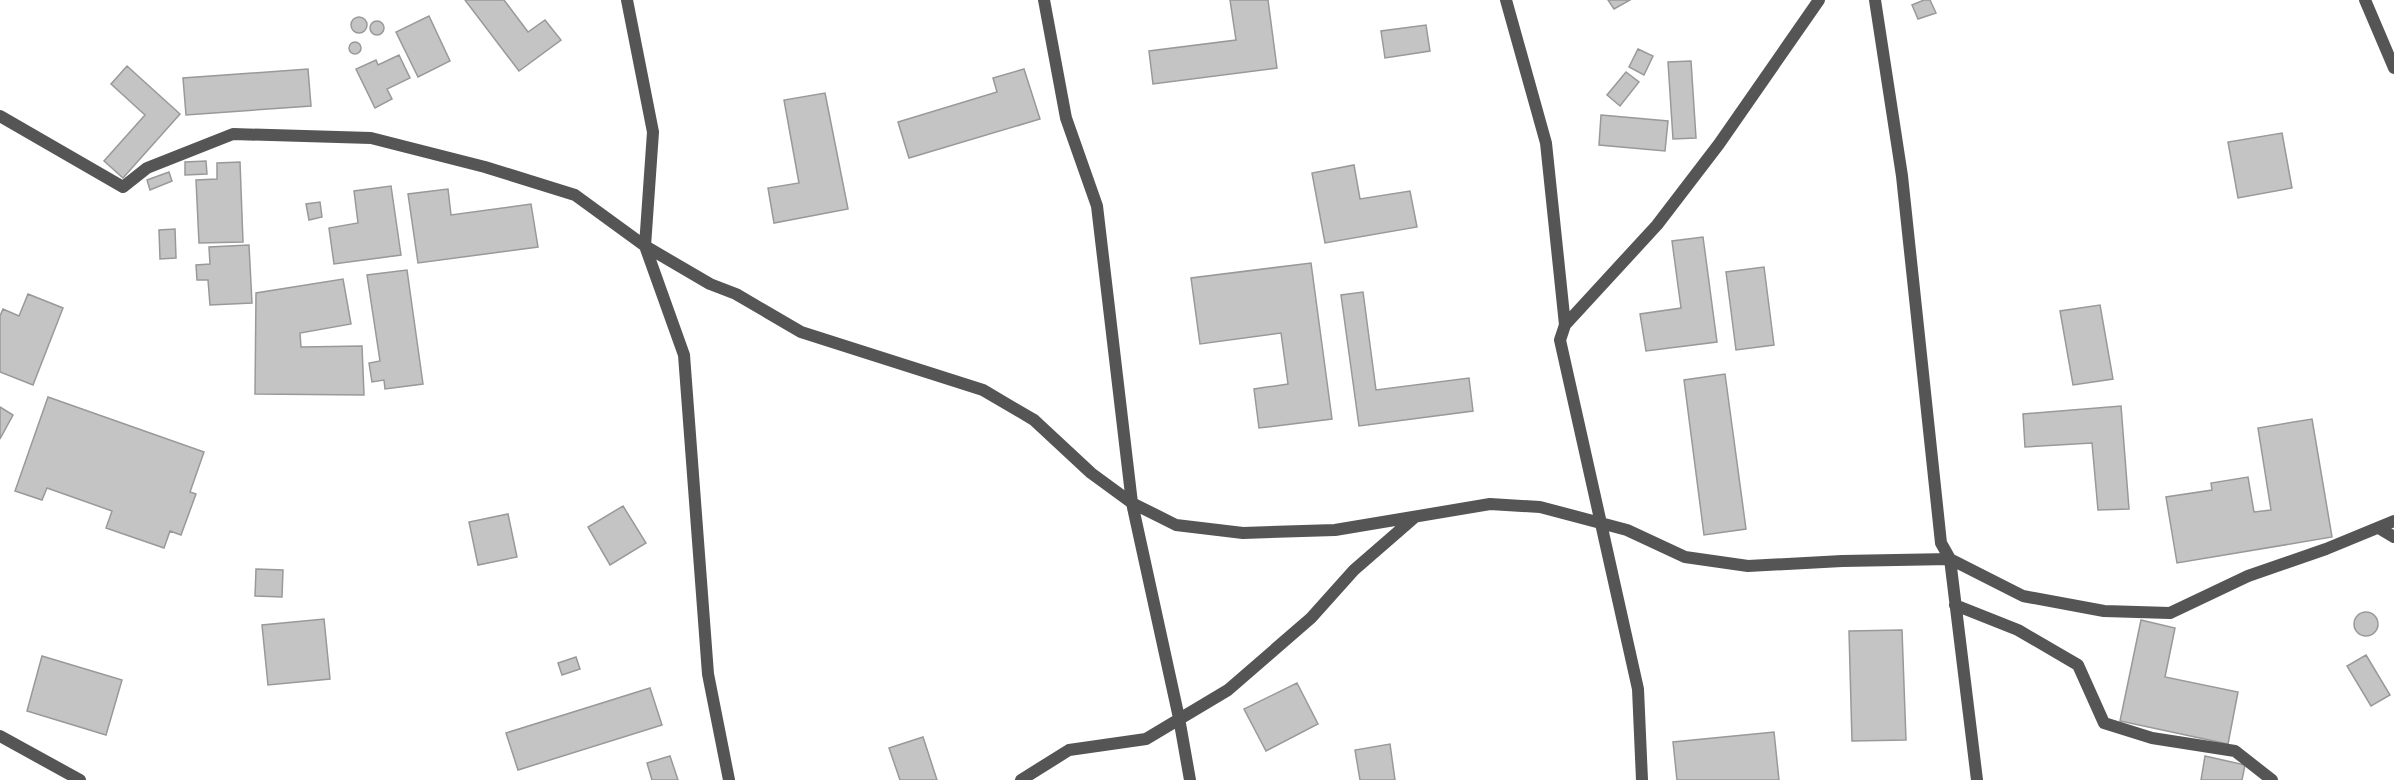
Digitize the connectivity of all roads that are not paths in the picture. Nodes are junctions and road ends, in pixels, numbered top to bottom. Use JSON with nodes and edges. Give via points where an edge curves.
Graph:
{"nodes":[{"id":1,"x":627,"y":0,"type":"edge"},
{"id":2,"x":1044,"y":0,"type":"edge"},
{"id":3,"x":1506,"y":0,"type":"edge"},
{"id":4,"x":1819,"y":0,"type":"edge"},
{"id":5,"x":1875,"y":0,"type":"edge"},
{"id":6,"x":2365,"y":0,"type":"edge"},
{"id":7,"x":2394,"y":68,"type":"edge"},
{"id":8,"x":0,"y":116,"type":"edge"},
{"id":9,"x":645,"y":246,"type":"junction"},
{"id":10,"x":1565,"y":325,"type":"junction"},
{"id":11,"x":1132,"y":503,"type":"junction"},
{"id":12,"x":1415,"y":517,"type":"junction"},
{"id":13,"x":2394,"y":521,"type":"edge"},
{"id":14,"x":1602,"y":524,"type":"junction"},
{"id":15,"x":2379,"y":528,"type":"junction"},
{"id":16,"x":2394,"y":537,"type":"edge"},
{"id":17,"x":1950,"y":559,"type":"junction"},
{"id":18,"x":1955,"y":605,"type":"junction"},
{"id":19,"x":1179,"y":718,"type":"junction"},
{"id":20,"x":0,"y":736,"type":"edge"},
{"id":21,"x":80,"y":780,"type":"edge"},
{"id":22,"x":729,"y":780,"type":"edge"},
{"id":23,"x":1021,"y":780,"type":"edge"},
{"id":24,"x":1190,"y":780,"type":"edge"},
{"id":25,"x":1642,"y":780,"type":"edge"},
{"id":26,"x":1977,"y":780,"type":"edge"},
{"id":27,"x":2272,"y":780,"type":"edge"}],
"edges":[{"from":1,"to":9,"type":"street","via":[[653,132]]},
{"from":2,"to":11,"type":"street","via":[[1066,118],[1097,206]]},
{"from":3,"to":10,"type":"street","via":[[1546,143]]},
{"from":4,"to":10,"type":"street","via":[[1658,225]]},
{"from":5,"to":17,"type":"street","via":[[1902,176],[1941,543]]},
{"from":6,"to":7,"type":"street"},
{"from":8,"to":9,"type":"street","via":[[123,186],[147,168],[232,135],[371,138],[575,195]]},
{"from":9,"to":11,"type":"street","via":[[801,332],[983,390],[1034,420],[1091,473]]},
{"from":9,"to":22,"type":"street","via":[[684,355],[708,674]]},
{"from":10,"to":14,"type":"street","via":[[1560,340]]},
{"from":11,"to":12,"type":"street","via":[[1176,525],[1242,533],[1335,530]]},
{"from":11,"to":19,"type":"street"},
{"from":12,"to":14,"type":"street","via":[[1490,504],[1540,507]]},
{"from":12,"to":19,"type":"street","via":[[1354,570],[1311,618],[1228,690]]},
{"from":13,"to":15,"type":"street"},
{"from":14,"to":17,"type":"street","via":[[1627,530],[1685,557],[1748,566]]},
{"from":14,"to":25,"type":"street","via":[[1638,689]]},
{"from":15,"to":16,"type":"street"},
{"from":15,"to":17,"type":"street","via":[[2248,576],[2170,613],[2104,610],[2023,596]]},
{"from":17,"to":18,"type":"street"},
{"from":18,"to":26,"type":"street"},
{"from":18,"to":27,"type":"street","via":[[2018,630],[2078,665],[2104,723],[2152,738],[2235,751]]},
{"from":19,"to":23,"type":"street","via":[[1146,739],[1069,750]]},
{"from":19,"to":24,"type":"street"},
{"from":20,"to":21,"type":"street"}]}
